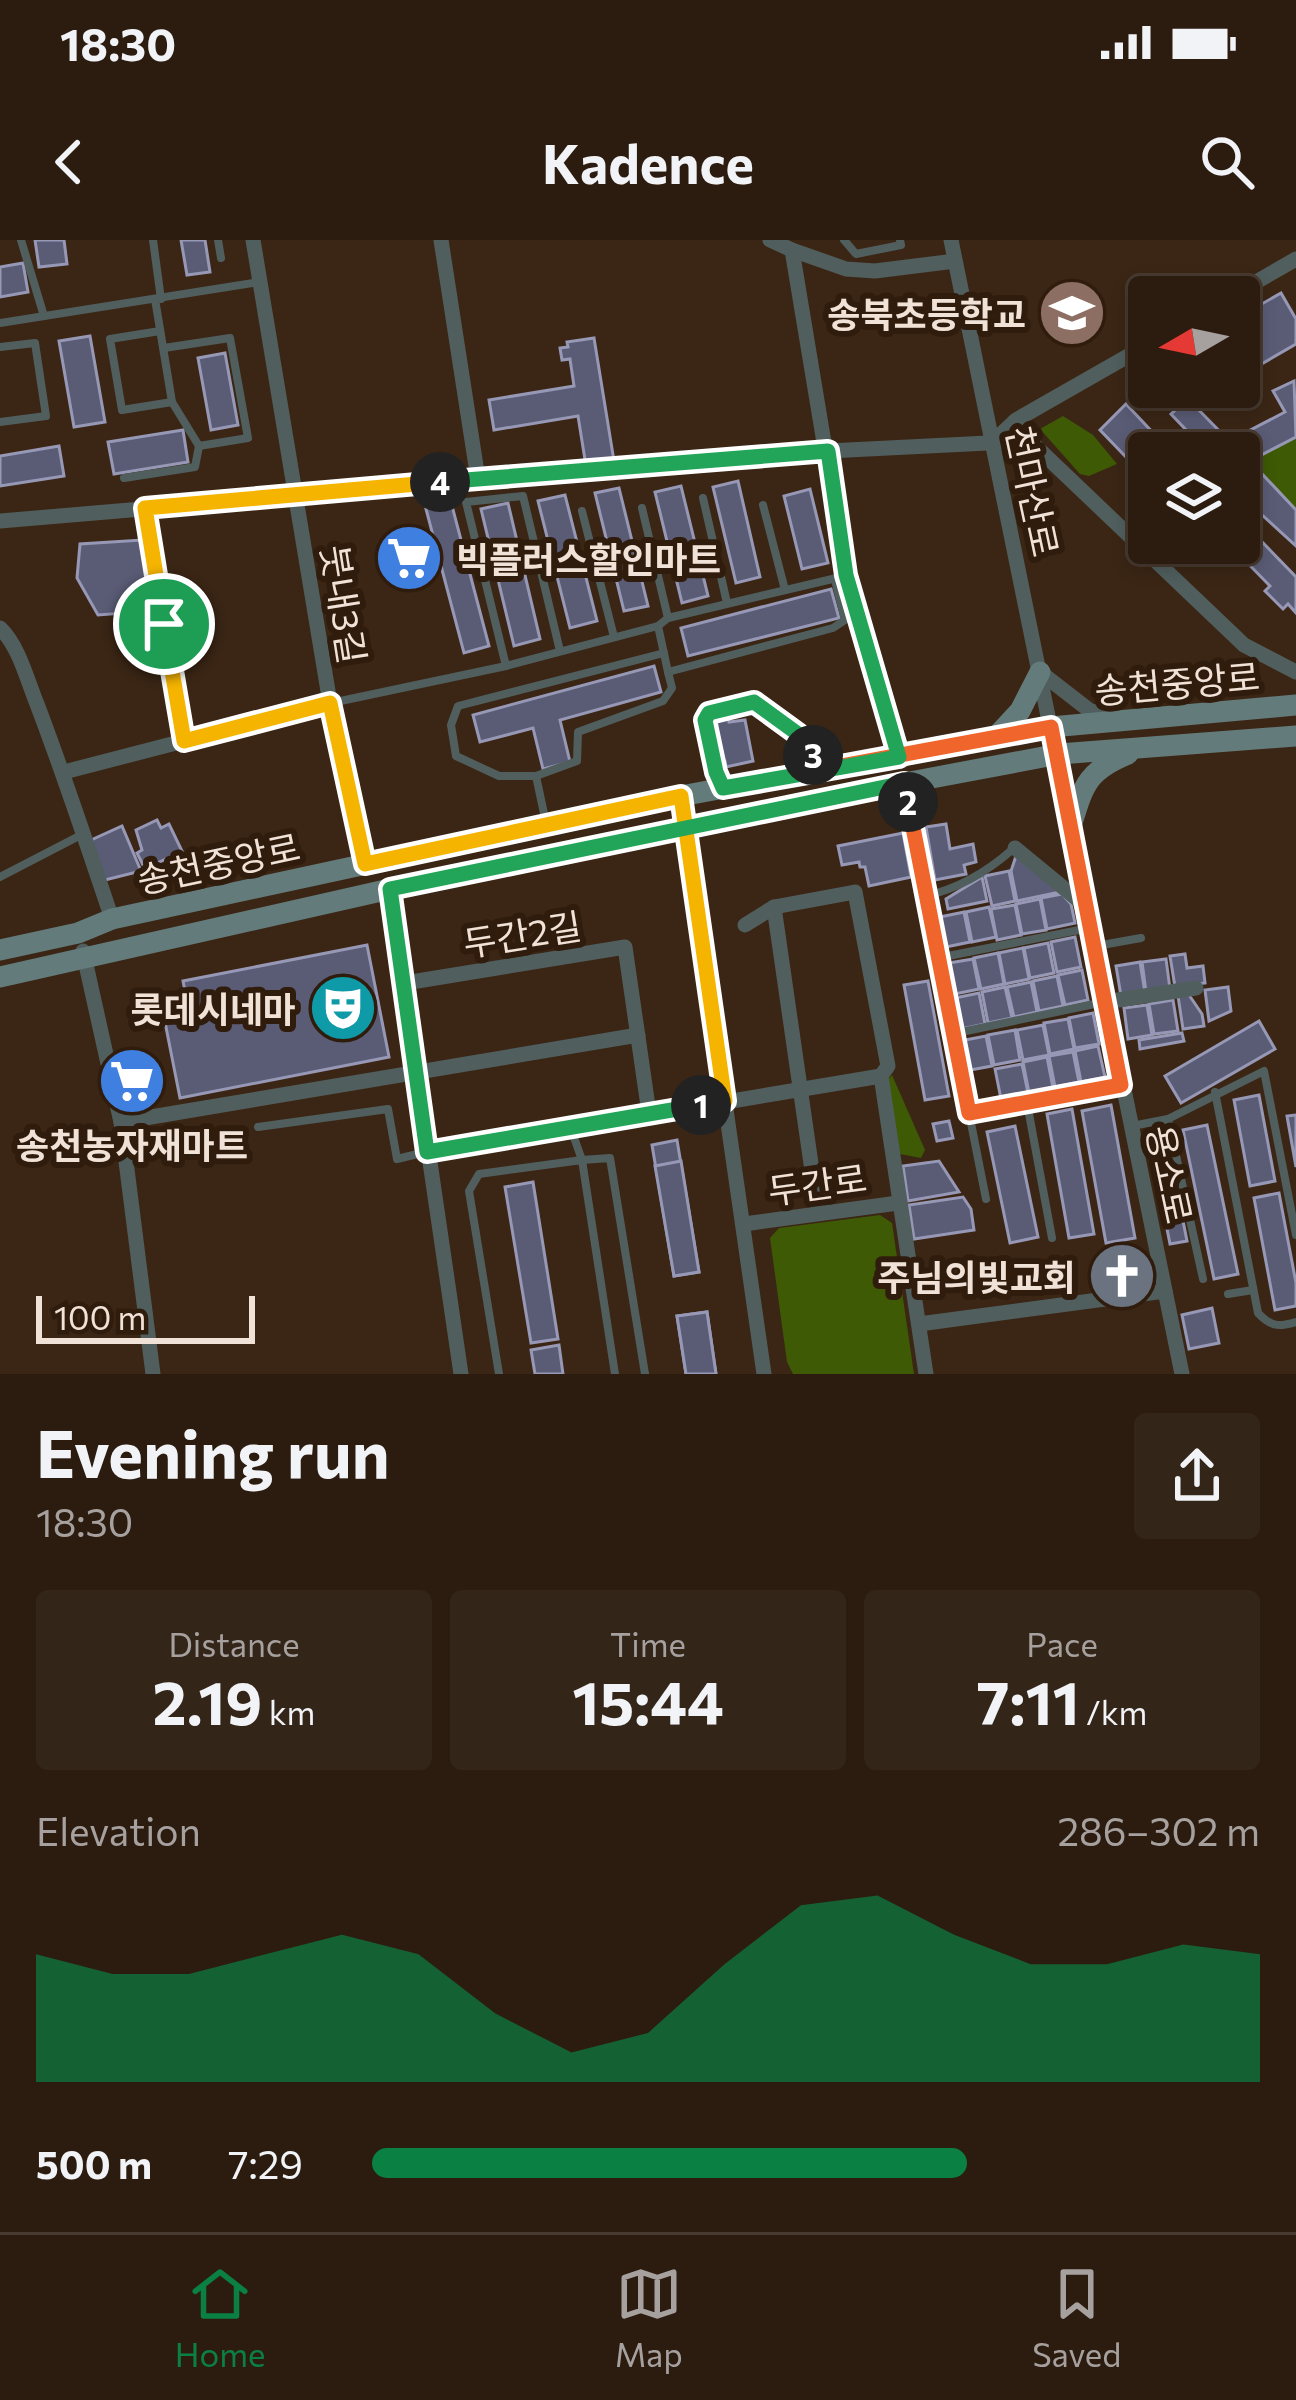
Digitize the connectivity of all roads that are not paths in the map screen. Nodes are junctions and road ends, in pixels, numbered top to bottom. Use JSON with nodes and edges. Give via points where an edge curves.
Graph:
{"nodes":[{"id":1,"x":21,"y":240,"type":"edge"},
{"id":2,"x":153,"y":240,"type":"edge"},
{"id":3,"x":218,"y":240,"type":"edge"},
{"id":4,"x":254,"y":240,"type":"edge"},
{"id":5,"x":441,"y":240,"type":"edge"},
{"id":6,"x":770,"y":240,"type":"edge"},
{"id":7,"x":844,"y":240,"type":"edge"},
{"id":8,"x":900,"y":240,"type":"edge"},
{"id":9,"x":951,"y":240,"type":"edge"},
{"id":10,"x":792,"y":250,"type":"junction"},
{"id":11,"x":869,"y":251,"type":"junction"},
{"id":12,"x":221,"y":258,"type":"dead end"},
{"id":13,"x":1296,"y":259,"type":"edge"},
{"id":14,"x":955,"y":261,"type":"junction"},
{"id":15,"x":875,"y":271,"type":"junction"},
{"id":16,"x":1260,"y":280,"type":"edge"},
{"id":17,"x":261,"y":282,"type":"junction"},
{"id":18,"x":158,"y":299,"type":"junction"},
{"id":19,"x":44,"y":316,"type":"junction"},
{"id":20,"x":0,"y":323,"type":"edge"},
{"id":21,"x":160,"y":331,"type":"junction"},
{"id":22,"x":0,"y":347,"type":"edge"},
{"id":23,"x":164,"y":348,"type":"junction"},
{"id":24,"x":1128,"y":356,"type":"edge"},
{"id":25,"x":172,"y":402,"type":"junction"},
{"id":26,"x":0,"y":422,"type":"edge"},
{"id":27,"x":994,"y":441,"type":"junction"},
{"id":28,"x":199,"y":446,"type":"junction"},
{"id":29,"x":828,"y":451,"type":"junction"},
{"id":30,"x":124,"y":478,"type":"dead end"},
{"id":31,"x":478,"y":479,"type":"junction"},
{"id":32,"x":297,"y":494,"type":"junction"},
{"id":33,"x":704,"y":498,"type":"dead end"},
{"id":34,"x":764,"y":506,"type":"dead end"},
{"id":35,"x":145,"y":508,"type":"junction"},
{"id":36,"x":642,"y":508,"type":"dead end"},
{"id":37,"x":582,"y":511,"type":"dead end"},
{"id":38,"x":0,"y":521,"type":"edge"},
{"id":39,"x":840,"y":578,"type":"junction"},
{"id":40,"x":785,"y":590,"type":"junction"},
{"id":41,"x":727,"y":603,"type":"junction"},
{"id":42,"x":668,"y":618,"type":"junction"},
{"id":43,"x":658,"y":626,"type":"junction"},
{"id":44,"x":0,"y":628,"type":"edge"},
{"id":45,"x":614,"y":638,"type":"junction"},
{"id":46,"x":560,"y":651,"type":"junction"},
{"id":47,"x":664,"y":653,"type":"junction"},
{"id":48,"x":506,"y":666,"type":"junction"},
{"id":49,"x":668,"y":672,"type":"junction"},
{"id":50,"x":1040,"y":672,"type":"junction"},
{"id":51,"x":1296,"y":672,"type":"edge"},
{"id":52,"x":330,"y":703,"type":"junction"},
{"id":53,"x":1296,"y":705,"type":"edge"},
{"id":54,"x":1120,"y":720,"type":"junction"},
{"id":55,"x":1051,"y":727,"type":"junction"},
{"id":56,"x":1296,"y":736,"type":"edge"},
{"id":57,"x":994,"y":738,"type":"junction"},
{"id":58,"x":184,"y":741,"type":"junction"},
{"id":59,"x":1145,"y":747,"type":"junction"},
{"id":60,"x":1059,"y":754,"type":"junction"},
{"id":61,"x":899,"y":757,"type":"junction"},
{"id":62,"x":819,"y":770,"type":"junction"},
{"id":63,"x":64,"y":772,"type":"junction"},
{"id":64,"x":536,"y":776,"type":"junction"},
{"id":65,"x":904,"y":783,"type":"junction"},
{"id":66,"x":723,"y":788,"type":"junction"},
{"id":67,"x":681,"y":796,"type":"junction"},
{"id":68,"x":1072,"y":823,"type":"junction"},
{"id":69,"x":547,"y":824,"type":"junction"},
{"id":70,"x":686,"y":827,"type":"junction"},
{"id":71,"x":83,"y":834,"type":"junction"},
{"id":72,"x":1015,"y":848,"type":"joint"},
{"id":73,"x":365,"y":864,"type":"junction"},
{"id":74,"x":0,"y":877,"type":"edge"},
{"id":75,"x":390,"y":889,"type":"junction"},
{"id":76,"x":926,"y":896,"type":"junction"},
{"id":77,"x":774,"y":907,"type":"junction"},
{"id":78,"x":1088,"y":908,"type":"junction"},
{"id":79,"x":112,"y":919,"type":"junction"},
{"id":80,"x":745,"y":926,"type":"dead end"},
{"id":81,"x":1091,"y":928,"type":"junction"},
{"id":82,"x":78,"y":933,"type":"junction"},
{"id":83,"x":1142,"y":938,"type":"dead end"},
{"id":84,"x":1095,"y":946,"type":"junction"},
{"id":85,"x":0,"y":950,"type":"edge"},
{"id":86,"x":938,"y":958,"type":"junction"},
{"id":87,"x":85,"y":960,"type":"junction"},
{"id":88,"x":0,"y":977,"type":"edge"},
{"id":89,"x":405,"y":983,"type":"junction"},
{"id":90,"x":1196,"y":988,"type":"dead end"},
{"id":91,"x":1105,"y":1002,"type":"junction"},
{"id":92,"x":952,"y":1034,"type":"junction"},
{"id":93,"x":638,"y":1035,"type":"junction"},
{"id":94,"x":417,"y":1070,"type":"junction"},
{"id":95,"x":881,"y":1076,"type":"junction"},
{"id":96,"x":1121,"y":1085,"type":"junction"},
{"id":97,"x":801,"y":1088,"type":"junction"},
{"id":98,"x":1215,"y":1092,"type":"junction"},
{"id":99,"x":725,"y":1101,"type":"junction"},
{"id":100,"x":1027,"y":1103,"type":"junction"},
{"id":101,"x":649,"y":1113,"type":"junction"},
{"id":102,"x":969,"y":1113,"type":"junction"},
{"id":103,"x":1168,"y":1119,"type":"junction"},
{"id":104,"x":121,"y":1122,"type":"junction"},
{"id":105,"x":1130,"y":1126,"type":"junction"},
{"id":106,"x":258,"y":1127,"type":"dead end"},
{"id":107,"x":570,"y":1127,"type":"junction"},
{"id":108,"x":427,"y":1152,"type":"junction"},
{"id":109,"x":582,"y":1160,"type":"junction"},
{"id":110,"x":986,"y":1199,"type":"dead end"},
{"id":111,"x":898,"y":1203,"type":"junction"},
{"id":112,"x":818,"y":1212,"type":"junction"},
{"id":113,"x":744,"y":1224,"type":"junction"},
{"id":114,"x":1296,"y":1235,"type":"edge"},
{"id":115,"x":1052,"y":1238,"type":"dead end"},
{"id":116,"x":1202,"y":1279,"type":"dead end"},
{"id":117,"x":1253,"y":1290,"type":"junction"},
{"id":118,"x":1165,"y":1291,"type":"junction"},
{"id":119,"x":1228,"y":1294,"type":"dead end"},
{"id":120,"x":1296,"y":1322,"type":"edge"},
{"id":121,"x":919,"y":1324,"type":"junction"},
{"id":122,"x":153,"y":1374,"type":"edge"},
{"id":123,"x":461,"y":1374,"type":"edge"},
{"id":124,"x":499,"y":1374,"type":"edge"},
{"id":125,"x":615,"y":1374,"type":"edge"},
{"id":126,"x":646,"y":1374,"type":"edge"},
{"id":127,"x":764,"y":1374,"type":"edge"},
{"id":128,"x":926,"y":1374,"type":"edge"},
{"id":129,"x":1181,"y":1374,"type":"edge"}],
"edges":[{"from":1,"to":19,"type":"lane"},
{"from":2,"to":18,"type":"lane"},
{"from":3,"to":12,"type":"lane"},
{"from":4,"to":17,"type":"street","name":"붓내3길"},
{"from":5,"to":31,"type":"street"},
{"from":6,"to":10,"type":"street"},
{"from":7,"to":11,"type":"lane","via":[[856,254]]},
{"from":8,"to":11,"type":"lane"},
{"from":9,"to":14,"type":"street","name":"천마산로"},
{"from":10,"to":15,"type":"street"},
{"from":10,"to":29,"type":"street"},
{"from":11,"to":15,"type":"lane"},
{"from":13,"to":16,"type":"street"},
{"from":14,"to":15,"type":"street"},
{"from":14,"to":27,"type":"street","name":"천마산로"},
{"from":17,"to":18,"type":"lane"},
{"from":17,"to":32,"type":"street","name":"붓내3길"},
{"from":18,"to":19,"type":"lane"},
{"from":18,"to":21,"type":"lane"},
{"from":19,"to":20,"type":"lane"},
{"from":21,"to":23,"type":"lane"},
{"from":21,"to":25,"type":"lane","via":[[110,339],[122,410]]},
{"from":22,"to":26,"type":"lane","via":[[35,343],[46,416]]},
{"from":23,"to":25,"type":"lane"},
{"from":23,"to":28,"type":"lane","via":[[230,338],[248,438]]},
{"from":24,"to":27,"type":"street"},
{"from":25,"to":28,"type":"lane"},
{"from":27,"to":29,"type":"street"},
{"from":27,"to":50,"type":"street","name":"천마산로"},
{"from":27,"to":51,"type":"street","name":"송천중앙로","via":[[1030,441],[1244,645]]},
{"from":28,"to":30,"type":"lane","via":[[195,467]]},
{"from":29,"to":31,"type":"street"},
{"from":29,"to":39,"type":"street"},
{"from":31,"to":32,"type":"street"},
{"from":32,"to":35,"type":"street"},
{"from":32,"to":52,"type":"street","name":"붓내3길"},
{"from":33,"to":41,"type":"lane"},
{"from":34,"to":40,"type":"lane"},
{"from":35,"to":38,"type":"street"},
{"from":35,"to":58,"type":"street"},
{"from":36,"to":42,"type":"lane"},
{"from":37,"to":45,"type":"lane"},
{"from":39,"to":40,"type":"lane"},
{"from":39,"to":49,"type":"lane","via":[[845,620],[833,628]]},
{"from":39,"to":61,"type":"street"},
{"from":40,"to":41,"type":"lane"},
{"from":41,"to":42,"type":"lane"},
{"from":42,"to":43,"type":"lane"},
{"from":43,"to":45,"type":"lane"},
{"from":43,"to":47,"type":"lane"},
{"from":44,"to":63,"type":"street"},
{"from":45,"to":46,"type":"lane"},
{"from":46,"to":48,"type":"lane"},
{"from":46,"to":48,"type":"lane","via":[[523,496],[466,502]]},
{"from":47,"to":49,"type":"lane"},
{"from":47,"to":64,"type":"lane","via":[[458,706],[451,725],[456,756],[499,776]]},
{"from":48,"to":52,"type":"lane"},
{"from":49,"to":64,"type":"lane","via":[[672,688],[663,701],[578,732],[577,761]]},
{"from":50,"to":54,"type":"street","via":[[1089,710]]},
{"from":50,"to":55,"type":"street","name":"천마산로"},
{"from":50,"to":57,"type":"street"},
{"from":52,"to":58,"type":"street"},
{"from":52,"to":73,"type":"street","name":"붓내3길"},
{"from":53,"to":54,"type":"street","name":"송천중앙로"},
{"from":54,"to":55,"type":"street","name":"송천중앙로"},
{"from":55,"to":57,"type":"street","name":"송천중앙로"},
{"from":55,"to":60,"type":"street","name":"천마산로"},
{"from":56,"to":59,"type":"street","name":"송천중앙로"},
{"from":57,"to":61,"type":"street","name":"송천중앙로"},
{"from":58,"to":63,"type":"street"},
{"from":59,"to":60,"type":"street","name":"송천중앙로"},
{"from":59,"to":68,"type":"street","via":[[1100,766],[1082,789]]},
{"from":60,"to":65,"type":"street","name":"송천중앙로"},
{"from":60,"to":68,"type":"street","name":"용소로"},
{"from":61,"to":62,"type":"street","name":"송천중앙로"},
{"from":62,"to":66,"type":"street","name":"송천중앙로"},
{"from":62,"to":66,"type":"lane","via":[[798,734],[746,703],[705,720]]},
{"from":63,"to":71,"type":"street"},
{"from":64,"to":69,"type":"lane"},
{"from":65,"to":70,"type":"street","name":"송천중앙로"},
{"from":65,"to":76,"type":"lane","via":[[916,812]]},
{"from":66,"to":67,"type":"street","name":"송천중앙로"},
{"from":67,"to":69,"type":"street","name":"송천중앙로"},
{"from":67,"to":70,"type":"street","name":"두간로"},
{"from":68,"to":78,"type":"street","name":"용소로"},
{"from":69,"to":73,"type":"street","name":"송천중앙로"},
{"from":70,"to":75,"type":"street","name":"송천중앙로"},
{"from":70,"to":99,"type":"street","name":"두간로"},
{"from":71,"to":74,"type":"lane"},
{"from":71,"to":79,"type":"street"},
{"from":72,"to":76,"type":"lane"},
{"from":72,"to":78,"type":"street"},
{"from":73,"to":79,"type":"street","name":"송천중앙로"},
{"from":75,"to":87,"type":"street","name":"송천중앙로"},
{"from":75,"to":89,"type":"street"},
{"from":76,"to":86,"type":"lane"},
{"from":77,"to":80,"type":"street"},
{"from":77,"to":95,"type":"street","via":[[855,892],[888,1066]]},
{"from":77,"to":97,"type":"street"},
{"from":78,"to":81,"type":"street","name":"용소로"},
{"from":79,"to":82,"type":"street","name":"송천중앙로"},
{"from":81,"to":84,"type":"street","name":"용소로"},
{"from":81,"to":86,"type":"lane"},
{"from":82,"to":85,"type":"street","name":"송천중앙로"},
{"from":82,"to":87,"type":"street"},
{"from":83,"to":84,"type":"lane"},
{"from":84,"to":91,"type":"street","name":"용소로"},
{"from":86,"to":92,"type":"lane"},
{"from":87,"to":88,"type":"street","name":"송천중앙로"},
{"from":87,"to":104,"type":"street"},
{"from":89,"to":93,"type":"street","name":"두간2길","via":[[626,947]]},
{"from":89,"to":94,"type":"street"},
{"from":90,"to":91,"type":"street"},
{"from":91,"to":92,"type":"lane"},
{"from":91,"to":96,"type":"street","name":"용소로"},
{"from":92,"to":102,"type":"lane"},
{"from":93,"to":94,"type":"street"},
{"from":93,"to":101,"type":"street","name":"두간2길"},
{"from":94,"to":104,"type":"street"},
{"from":94,"to":108,"type":"street"},
{"from":95,"to":97,"type":"street"},
{"from":95,"to":111,"type":"street"},
{"from":96,"to":100,"type":"lane"},
{"from":96,"to":105,"type":"street","name":"용소로"},
{"from":97,"to":99,"type":"street"},
{"from":97,"to":112,"type":"street"},
{"from":98,"to":103,"type":"lane"},
{"from":98,"to":114,"type":"lane","via":[[1264,1071]]},
{"from":98,"to":117,"type":"lane"},
{"from":99,"to":101,"type":"street"},
{"from":99,"to":113,"type":"street","name":"두간로"},
{"from":100,"to":102,"type":"lane"},
{"from":100,"to":115,"type":"lane"},
{"from":101,"to":107,"type":"street"},
{"from":102,"to":110,"type":"lane"},
{"from":103,"to":105,"type":"lane"},
{"from":103,"to":116,"type":"lane"},
{"from":104,"to":122,"type":"street"},
{"from":105,"to":118,"type":"street","name":"용소로"},
{"from":106,"to":108,"type":"lane","via":[[388,1109],[397,1159]]},
{"from":107,"to":108,"type":"street"},
{"from":107,"to":109,"type":"lane"},
{"from":108,"to":123,"type":"street"},
{"from":109,"to":124,"type":"lane","via":[[479,1174],[469,1190]]},
{"from":109,"to":125,"type":"lane"},
{"from":109,"to":126,"type":"lane","via":[[610,1158]]},
{"from":111,"to":112,"type":"street","name":"두간로"},
{"from":111,"to":121,"type":"street"},
{"from":112,"to":113,"type":"street","name":"두간로"},
{"from":113,"to":127,"type":"street","name":"두간로"},
{"from":117,"to":119,"type":"lane"},
{"from":117,"to":120,"type":"lane","via":[[1267,1323]]},
{"from":118,"to":121,"type":"street"},
{"from":118,"to":129,"type":"street","name":"용소로"},
{"from":121,"to":128,"type":"street"}]}
